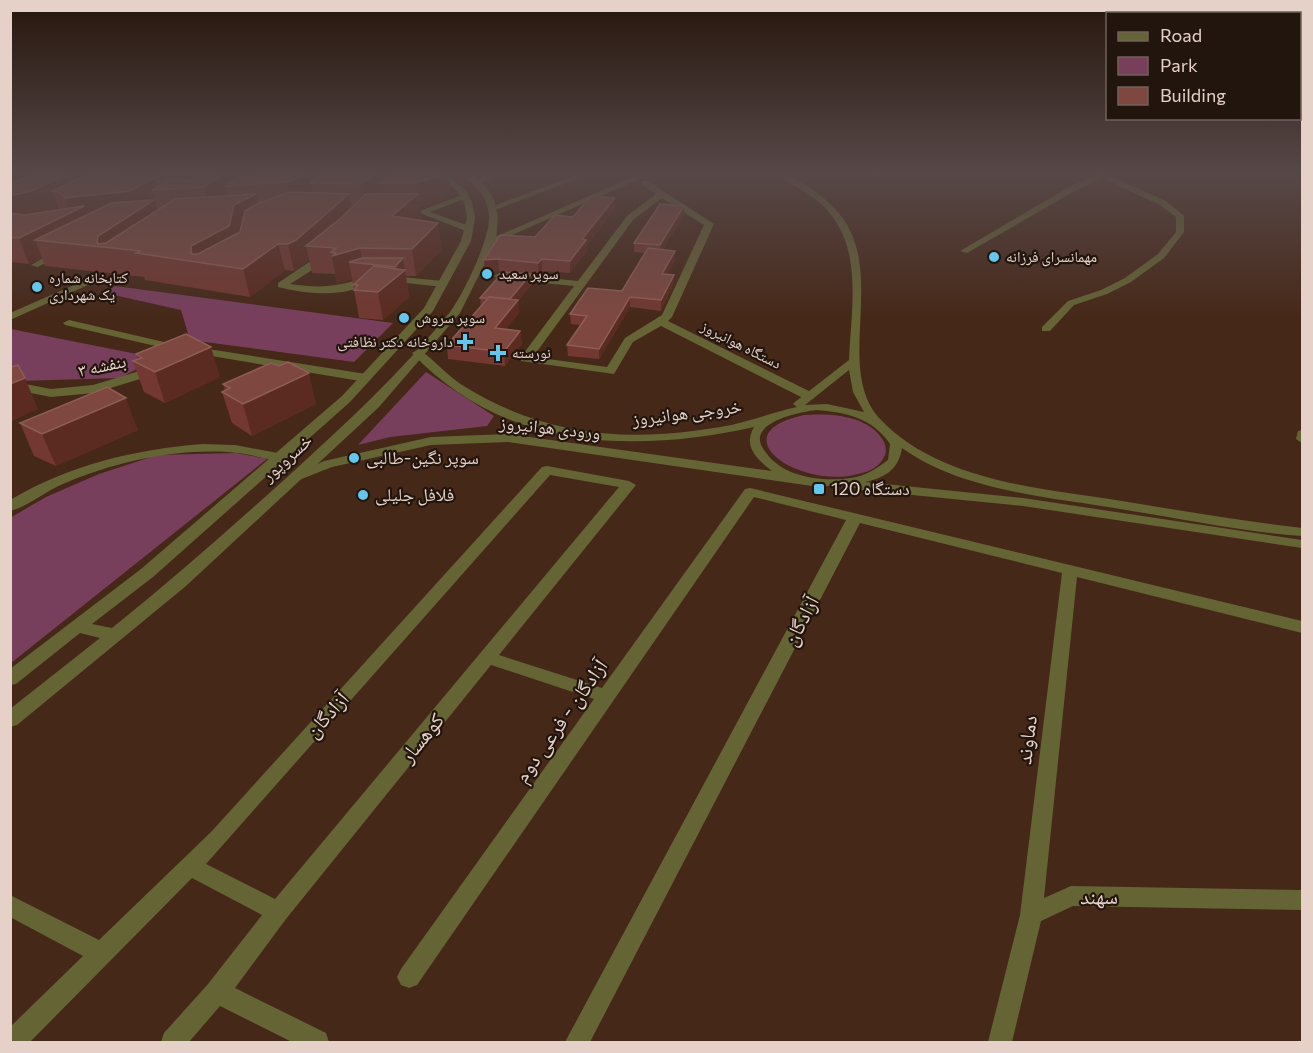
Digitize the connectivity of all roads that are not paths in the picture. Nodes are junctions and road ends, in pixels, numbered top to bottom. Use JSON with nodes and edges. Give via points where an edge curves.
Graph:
{"nodes":[{"id":1,"x":447,"y":221,"type":"edge"},
{"id":2,"x":470,"y":221,"type":"edge"},
{"id":3,"x":492,"y":221,"type":"edge"},
{"id":4,"x":537,"y":221,"type":"edge"},
{"id":5,"x":628,"y":221,"type":"edge"},
{"id":6,"x":704,"y":221,"type":"edge"},
{"id":7,"x":840,"y":221,"type":"edge"},
{"id":8,"x":1015,"y":221,"type":"edge"},
{"id":9,"x":1180,"y":221,"type":"edge"},
{"id":10,"x":469,"y":229,"type":"junction"},
{"id":11,"x":479,"y":244,"type":"junction"},
{"id":12,"x":333,"y":248,"type":"edge"},
{"id":13,"x":67,"y":249,"type":"edge"},
{"id":14,"x":963,"y":251,"type":"dead end"},
{"id":15,"x":35,"y":265,"type":"dead end"},
{"id":16,"x":499,"y":276,"type":"edge"},
{"id":17,"x":94,"y":280,"type":"dead end"},
{"id":18,"x":443,"y":284,"type":"junction"},
{"id":19,"x":581,"y":284,"type":"junction"},
{"id":20,"x":10,"y":317,"type":"edge"},
{"id":21,"x":660,"y":321,"type":"junction"},
{"id":22,"x":69,"y":322,"type":"dead end"},
{"id":23,"x":1046,"y":329,"type":"dead end"},
{"id":24,"x":196,"y":350,"type":"junction"},
{"id":25,"x":390,"y":351,"type":"junction"},
{"id":26,"x":417,"y":353,"type":"junction"},
{"id":27,"x":854,"y":361,"type":"junction"},
{"id":28,"x":366,"y":378,"type":"junction"},
{"id":29,"x":10,"y":385,"type":"edge"},
{"id":30,"x":809,"y":396,"type":"junction"},
{"id":31,"x":792,"y":410,"type":"junction"},
{"id":32,"x":768,"y":420,"type":"junction"},
{"id":33,"x":874,"y":421,"type":"junction"},
{"id":34,"x":1302,"y":434,"type":"edge"},
{"id":35,"x":892,"y":436,"type":"junction"},
{"id":36,"x":1302,"y":439,"type":"edge"},
{"id":37,"x":278,"y":456,"type":"junction"},
{"id":38,"x":547,"y":470,"type":"joint"},
{"id":39,"x":294,"y":478,"type":"junction"},
{"id":40,"x":806,"y":480,"type":"junction"},
{"id":41,"x":848,"y":482,"type":"junction"},
{"id":42,"x":10,"y":507,"type":"edge"},
{"id":43,"x":855,"y":518,"type":"junction"},
{"id":44,"x":1302,"y":531,"type":"edge"},
{"id":45,"x":1302,"y":544,"type":"edge"},
{"id":46,"x":1070,"y":570,"type":"junction"},
{"id":47,"x":78,"y":627,"type":"junction"},
{"id":48,"x":1302,"y":627,"type":"edge"},
{"id":49,"x":115,"y":635,"type":"junction"},
{"id":50,"x":488,"y":658,"type":"junction"},
{"id":51,"x":10,"y":679,"type":"edge"},
{"id":52,"x":606,"y":696,"type":"junction"},
{"id":53,"x":10,"y":720,"type":"edge"},
{"id":54,"x":190,"y":866,"type":"junction"},
{"id":55,"x":1302,"y":900,"type":"edge"},
{"id":56,"x":10,"y":905,"type":"edge"},
{"id":57,"x":278,"y":912,"type":"junction"},
{"id":58,"x":1030,"y":915,"type":"junction"},
{"id":59,"x":100,"y":953,"type":"junction"},
{"id":60,"x":409,"y":977,"type":"dead end"},
{"id":61,"x":217,"y":992,"type":"junction"},
{"id":62,"x":13,"y":1042,"type":"edge"},
{"id":63,"x":173,"y":1042,"type":"edge"},
{"id":64,"x":317,"y":1042,"type":"edge"},
{"id":65,"x":578,"y":1042,"type":"edge"},
{"id":66,"x":1000,"y":1042,"type":"edge"}],
"edges":[{"from":1,"to":10,"type":"street"},
{"from":2,"to":10,"type":"street","name":"خسروپور"},
{"from":3,"to":11,"type":"street","name":"خسروپور"},
{"from":4,"to":11,"type":"street"},
{"from":5,"to":19,"type":"street"},
{"from":6,"to":21,"type":"street","via":[[709,224],[667,317]]},
{"from":7,"to":27,"type":"lane","via":[[851,240],[858,270]]},
{"from":8,"to":14,"type":"lane"},
{"from":9,"to":23,"type":"lane","via":[[1180,232],[1161,256],[1104,292],[1071,303]]},
{"from":10,"to":11,"type":"street","name":"خسروپور"},
{"from":11,"to":18,"type":"street","name":"خسروپور"},
{"from":11,"to":26,"type":"street","name":"خسروپور","via":[[456,310]]},
{"from":12,"to":18,"type":"lane","via":[[281,285],[318,291],[345,288],[365,280]]},
{"from":13,"to":15,"type":"lane"},
{"from":16,"to":19,"type":"street"},
{"from":17,"to":20,"type":"street"},
{"from":18,"to":25,"type":"street","name":"خسروپور","via":[[429,309]]},
{"from":19,"to":21,"type":"street","via":[[525,360],[610,371],[629,340]]},
{"from":21,"to":30,"type":"street","name":"دستگاه هوانیروز"},
{"from":22,"to":24,"type":"street"},
{"from":24,"to":28,"type":"street"},
{"from":24,"to":29,"type":"street","name":"بنفشه ۳","via":[[147,375],[94,389],[51,393]]},
{"from":25,"to":26,"type":"street"},
{"from":25,"to":28,"type":"street","name":"خسروپور"},
{"from":26,"to":32,"type":"lane","name":"خروجی هوانیروز","via":[[482,402],[554,432],[646,440]]},
{"from":26,"to":39,"type":"street","name":"خسروپور","via":[[375,404]]},
{"from":27,"to":30,"type":"lane"},
{"from":27,"to":33,"type":"lane","via":[[859,392]]},
{"from":28,"to":37,"type":"street","name":"خسروپور"},
{"from":30,"to":31,"type":"lane"},
{"from":31,"to":32,"type":"lane","name":"خروجی هوانیروز"},
{"from":31,"to":33,"type":"lane","via":[[835,408]]},
{"from":32,"to":40,"type":"lane","via":[[756,435],[759,452],[776,468]]},
{"from":33,"to":35,"type":"lane"},
{"from":34,"to":36,"type":"lane"},
{"from":35,"to":41,"type":"lane","via":[[897,453],[887,469]]},
{"from":35,"to":44,"type":"lane","via":[[930,460],[957,471],[1023,488],[1246,526]]},
{"from":37,"to":42,"type":"street","via":[[229,448],[180,449],[127,459],[74,475]]},
{"from":37,"to":47,"type":"street","name":"خسروپور","via":[[147,573]]},
{"from":38,"to":50,"type":"street","name":"کوهسار","via":[[629,485]]},
{"from":38,"to":54,"type":"street","name":"آزادگان"},
{"from":39,"to":40,"type":"lane","name":"ورودی هوانیروز","via":[[328,464],[431,441],[508,438]]},
{"from":39,"to":49,"type":"street","name":"خسروپور","via":[[180,582]]},
{"from":40,"to":41,"type":"lane"},
{"from":41,"to":45,"type":"lane","via":[[1023,502]]},
{"from":43,"to":46,"type":"street"},
{"from":43,"to":52,"type":"street","name":"آزادگان - فرعی دوم","via":[[750,492]]},
{"from":43,"to":65,"type":"street","name":"آزادگان"},
{"from":46,"to":48,"type":"street"},
{"from":46,"to":58,"type":"street","name":"دماوند"},
{"from":47,"to":49,"type":"street"},
{"from":47,"to":51,"type":"street","name":"خسروپور"},
{"from":49,"to":53,"type":"street","name":"خسروپور"},
{"from":50,"to":52,"type":"street"},
{"from":50,"to":57,"type":"street","name":"کوهسار"},
{"from":52,"to":60,"type":"street","name":"آزادگان - فرعی دوم"},
{"from":54,"to":57,"type":"street"},
{"from":54,"to":59,"type":"street","name":"آزادگان"},
{"from":55,"to":58,"type":"street","name":"سهند","via":[[1071,896]]},
{"from":56,"to":59,"type":"street"},
{"from":57,"to":61,"type":"street","name":"کوهسار"},
{"from":58,"to":66,"type":"street"},
{"from":59,"to":62,"type":"street","name":"آزادگان"},
{"from":61,"to":63,"type":"street","name":"کوهسار"},
{"from":61,"to":64,"type":"street"}]}
